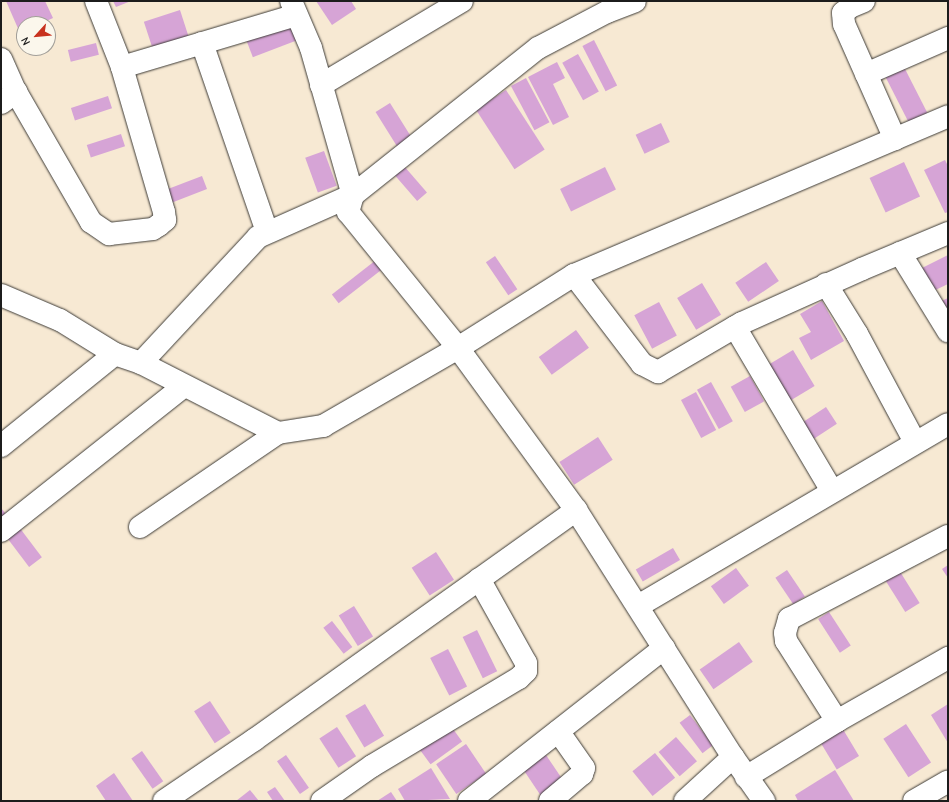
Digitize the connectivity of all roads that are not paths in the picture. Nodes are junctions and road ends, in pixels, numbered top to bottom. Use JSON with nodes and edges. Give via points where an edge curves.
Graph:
{"nodes":[{"id":1,"x":96,"y":1,"type":"edge"},
{"id":2,"x":462,"y":1,"type":"edge"},
{"id":3,"x":635,"y":1,"type":"edge"},
{"id":4,"x":864,"y":1,"type":"edge"},
{"id":5,"x":294,"y":8,"type":"edge"},
{"id":6,"x":948,"y":38,"type":"edge"},
{"id":7,"x":202,"y":43,"type":"junction"},
{"id":8,"x":1,"y":60,"type":"edge"},
{"id":9,"x":122,"y":68,"type":"junction"},
{"id":10,"x":866,"y":74,"type":"junction"},
{"id":11,"x":322,"y":85,"type":"junction"},
{"id":12,"x":9,"y":98,"type":"edge"},
{"id":13,"x":948,"y":116,"type":"edge"},
{"id":14,"x":895,"y":139,"type":"junction"},
{"id":15,"x":353,"y":194,"type":"junction"},
{"id":16,"x":267,"y":232,"type":"junction"},
{"id":17,"x":948,"y":233,"type":"edge"},
{"id":18,"x":900,"y":253,"type":"junction"},
{"id":19,"x":574,"y":275,"type":"junction"},
{"id":20,"x":826,"y":284,"type":"junction"},
{"id":21,"x":2,"y":298,"type":"edge"},
{"id":22,"x":736,"y":327,"type":"junction"},
{"id":23,"x":948,"y":331,"type":"edge"},
{"id":24,"x":458,"y":348,"type":"junction"},
{"id":25,"x":115,"y":354,"type":"junction"},
{"id":26,"x":141,"y":363,"type":"junction"},
{"id":27,"x":184,"y":386,"type":"junction"},
{"id":28,"x":948,"y":424,"type":"edge"},
{"id":29,"x":278,"y":433,"type":"junction"},
{"id":30,"x":915,"y":442,"type":"junction"},
{"id":31,"x":1,"y":446,"type":"edge"},
{"id":32,"x":832,"y":491,"type":"junction"},
{"id":33,"x":576,"y":510,"type":"junction"},
{"id":34,"x":140,"y":527,"type":"dead end"},
{"id":35,"x":1,"y":531,"type":"edge"},
{"id":36,"x":948,"y":536,"type":"edge"},
{"id":37,"x":479,"y":579,"type":"junction"},
{"id":38,"x":638,"y":606,"type":"junction"},
{"id":39,"x":664,"y":648,"type":"junction"},
{"id":40,"x":948,"y":658,"type":"edge"},
{"id":41,"x":837,"y":721,"type":"junction"},
{"id":42,"x":558,"y":731,"type":"junction"},
{"id":43,"x":733,"y":757,"type":"junction"},
{"id":44,"x":746,"y":777,"type":"junction"},
{"id":45,"x":948,"y":781,"type":"edge"},
{"id":46,"x":164,"y":801,"type":"edge"},
{"id":47,"x":322,"y":801,"type":"edge"},
{"id":48,"x":469,"y":801,"type":"edge"},
{"id":49,"x":550,"y":801,"type":"edge"},
{"id":50,"x":685,"y":801,"type":"edge"},
{"id":51,"x":764,"y":801,"type":"edge"},
{"id":52,"x":914,"y":801,"type":"edge"}],
"edges":[{"from":1,"to":9,"type":"street"},
{"from":2,"to":11,"type":"street"},
{"from":3,"to":15,"type":"street","via":[[607,12],[538,48]]},
{"from":4,"to":10,"type":"street","via":[[843,13],[844,24]]},
{"from":5,"to":7,"type":"street"},
{"from":5,"to":11,"type":"street"},
{"from":6,"to":10,"type":"street"},
{"from":7,"to":9,"type":"street"},
{"from":7,"to":16,"type":"street"},
{"from":8,"to":12,"type":"street"},
{"from":9,"to":12,"type":"street","via":[[164,212],[165,220],[153,229],[109,234],[91,222]]},
{"from":10,"to":14,"type":"street"},
{"from":11,"to":15,"type":"street"},
{"from":13,"to":14,"type":"street"},
{"from":14,"to":19,"type":"street"},
{"from":15,"to":16,"type":"street"},
{"from":15,"to":24,"type":"street","via":[[348,212]]},
{"from":16,"to":26,"type":"street","via":[[258,237]]},
{"from":17,"to":18,"type":"street"},
{"from":18,"to":20,"type":"street"},
{"from":18,"to":23,"type":"street"},
{"from":19,"to":22,"type":"street","via":[[648,370],[658,372]]},
{"from":19,"to":24,"type":"street"},
{"from":20,"to":22,"type":"street"},
{"from":20,"to":30,"type":"street","via":[[857,334]]},
{"from":21,"to":25,"type":"street","via":[[60,320]]},
{"from":22,"to":32,"type":"street"},
{"from":24,"to":29,"type":"street","via":[[323,426]]},
{"from":24,"to":33,"type":"street"},
{"from":25,"to":26,"type":"street"},
{"from":25,"to":31,"type":"street"},
{"from":26,"to":27,"type":"street"},
{"from":27,"to":29,"type":"street"},
{"from":27,"to":35,"type":"street"},
{"from":28,"to":30,"type":"street"},
{"from":29,"to":34,"type":"street"},
{"from":30,"to":32,"type":"street"},
{"from":32,"to":38,"type":"street"},
{"from":33,"to":37,"type":"street"},
{"from":33,"to":38,"type":"street"},
{"from":36,"to":41,"type":"street","via":[[790,619],[785,632],[786,641]]},
{"from":37,"to":46,"type":"street"},
{"from":37,"to":47,"type":"street","via":[[526,664],[526,671],[519,678],[372,766]]},
{"from":38,"to":39,"type":"street"},
{"from":39,"to":42,"type":"street"},
{"from":39,"to":43,"type":"street"},
{"from":40,"to":41,"type":"street"},
{"from":41,"to":44,"type":"street"},
{"from":42,"to":48,"type":"street"},
{"from":42,"to":49,"type":"street","via":[[584,768],[582,774]]},
{"from":43,"to":44,"type":"street"},
{"from":43,"to":50,"type":"street"},
{"from":44,"to":51,"type":"street"},
{"from":45,"to":52,"type":"street"}]}
